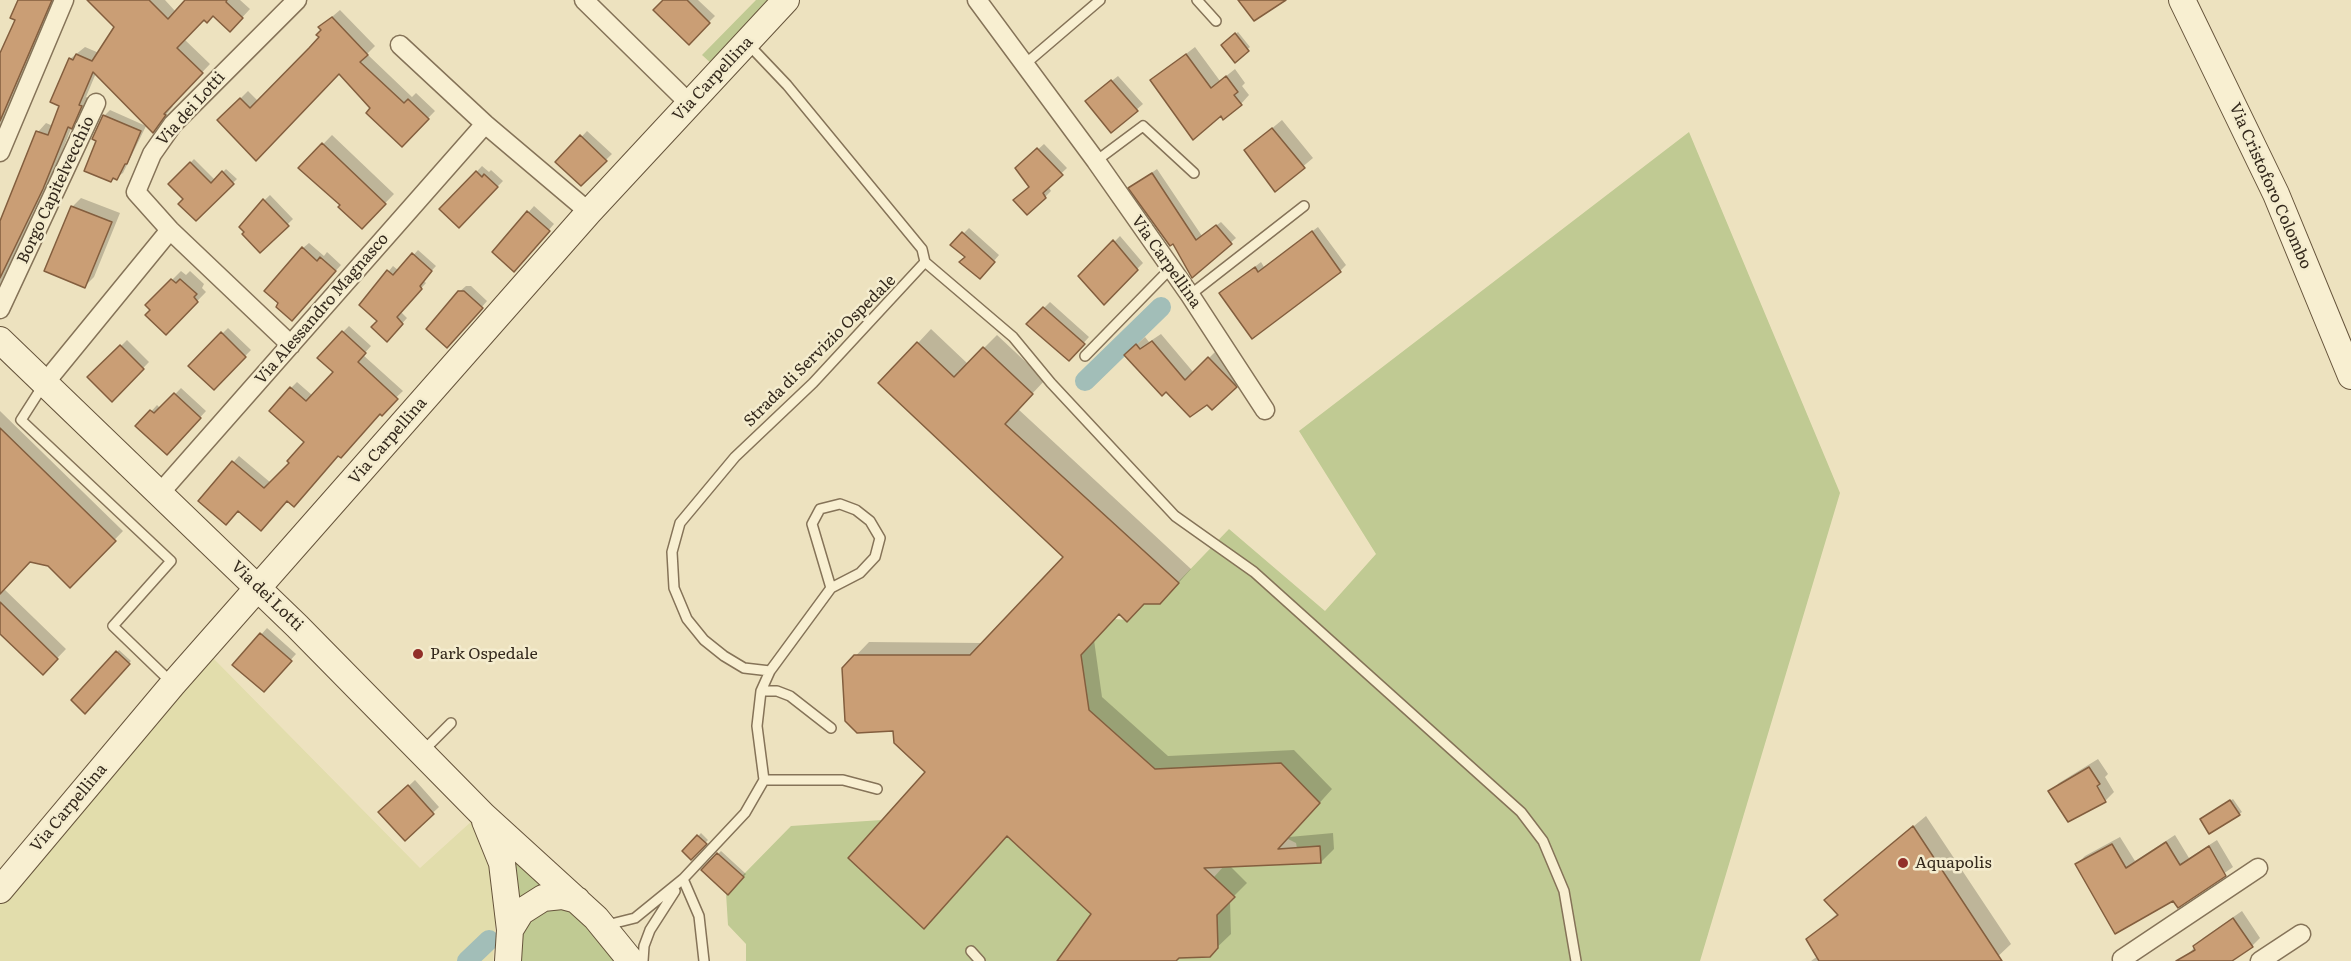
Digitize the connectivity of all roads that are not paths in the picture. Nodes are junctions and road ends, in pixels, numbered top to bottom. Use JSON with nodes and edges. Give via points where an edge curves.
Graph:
{"nodes":[{"id":1,"x":64,"y":0,"type":"edge"},
{"id":2,"x":297,"y":0,"type":"edge"},
{"id":3,"x":584,"y":0,"type":"edge"},
{"id":4,"x":786,"y":0,"type":"edge"},
{"id":5,"x":977,"y":0,"type":"edge"},
{"id":6,"x":1100,"y":0,"type":"edge"},
{"id":7,"x":1197,"y":0,"type":"edge"},
{"id":8,"x":2182,"y":0,"type":"edge"},
{"id":9,"x":1216,"y":21,"type":"dead end"},
{"id":10,"x":747,"y":43,"type":"junction"},
{"id":11,"x":400,"y":45,"type":"dead end"},
{"id":12,"x":1024,"y":64,"type":"junction"},
{"id":13,"x":96,"y":103,"type":"dead end"},
{"id":14,"x":690,"y":105,"type":"junction"},
{"id":15,"x":485,"y":124,"type":"junction"},
{"id":16,"x":0,"y":152,"type":"edge"},
{"id":17,"x":1096,"y":160,"type":"junction"},
{"id":18,"x":1194,"y":173,"type":"dead end"},
{"id":19,"x":1304,"y":206,"type":"dead end"},
{"id":20,"x":589,"y":212,"type":"junction"},
{"id":21,"x":170,"y":230,"type":"junction"},
{"id":22,"x":925,"y":262,"type":"junction"},
{"id":23,"x":1170,"y":269,"type":"junction"},
{"id":24,"x":1190,"y":295,"type":"junction"},
{"id":25,"x":0,"y":309,"type":"edge"},
{"id":26,"x":0,"y":340,"type":"edge"},
{"id":27,"x":291,"y":345,"type":"junction"},
{"id":28,"x":1085,"y":356,"type":"dead end"},
{"id":29,"x":2351,"y":376,"type":"edge"},
{"id":30,"x":44,"y":384,"type":"junction"},
{"id":31,"x":1265,"y":410,"type":"dead end"},
{"id":32,"x":160,"y":494,"type":"junction"},
{"id":33,"x":258,"y":587,"type":"junction"},
{"id":34,"x":831,"y":588,"type":"junction"},
{"id":35,"x":770,"y":671,"type":"junction"},
{"id":36,"x":173,"y":684,"type":"junction"},
{"id":37,"x":761,"y":691,"type":"junction"},
{"id":38,"x":451,"y":723,"type":"dead end"},
{"id":39,"x":831,"y":729,"type":"dead end"},
{"id":40,"x":422,"y":753,"type":"junction"},
{"id":41,"x":764,"y":780,"type":"junction"},
{"id":42,"x":877,"y":789,"type":"dead end"},
{"id":43,"x":483,"y":815,"type":"junction"},
{"id":44,"x":2259,"y":868,"type":"dead end"},
{"id":45,"x":683,"y":879,"type":"junction"},
{"id":46,"x":0,"y":890,"type":"edge"},
{"id":47,"x":577,"y":900,"type":"junction"},
{"id":48,"x":602,"y":925,"type":"junction"},
{"id":49,"x":510,"y":930,"type":"junction"},
{"id":50,"x":2301,"y":934,"type":"dead end"},
{"id":51,"x":971,"y":951,"type":"dead end"},
{"id":52,"x":508,"y":961,"type":"edge"},
{"id":53,"x":630,"y":961,"type":"edge"},
{"id":54,"x":643,"y":961,"type":"edge"},
{"id":55,"x":704,"y":961,"type":"edge"},
{"id":56,"x":980,"y":961,"type":"edge"},
{"id":57,"x":1576,"y":961,"type":"edge"},
{"id":58,"x":2123,"y":961,"type":"edge"},
{"id":59,"x":2260,"y":961,"type":"edge"}],
"edges":[{"from":1,"to":16,"type":"street"},
{"from":2,"to":21,"type":"street","name":"Via dei Lotti","via":[[173,124],[152,154],[136,192]]},
{"from":3,"to":14,"type":"street"},
{"from":4,"to":10,"type":"street","name":"Via Carpellina"},
{"from":5,"to":12,"type":"street","name":"Via Carpellina"},
{"from":6,"to":12,"type":"lane"},
{"from":7,"to":9,"type":"lane"},
{"from":8,"to":29,"type":"street","name":"Via Cristoforo Colombo","via":[[2276,194]]},
{"from":10,"to":14,"type":"street","name":"Via Carpellina"},
{"from":10,"to":22,"type":"lane","via":[[787,85],[922,249]]},
{"from":11,"to":15,"type":"street"},
{"from":12,"to":17,"type":"street","name":"Via Carpellina"},
{"from":13,"to":25,"type":"street","name":"Borgo Capitelvecchio"},
{"from":14,"to":20,"type":"street","name":"Via Carpellina"},
{"from":15,"to":20,"type":"street"},
{"from":15,"to":27,"type":"street","name":"Via Alessandro Magnasco"},
{"from":17,"to":18,"type":"lane","via":[[1143,126]]},
{"from":17,"to":23,"type":"street","name":"Via Carpellina"},
{"from":19,"to":24,"type":"lane"},
{"from":20,"to":33,"type":"street","name":"Via Carpellina"},
{"from":21,"to":27,"type":"street","name":"Via dei Lotti"},
{"from":21,"to":30,"type":"street"},
{"from":22,"to":35,"type":"lane","name":"Strada di Servizio Ospedale","via":[[813,383],[735,457],[680,523],[672,552],[674,588],[687,619],[724,656],[744,668]]},
{"from":22,"to":57,"type":"lane","via":[[1013,337],[1051,384],[1175,516],[1254,572],[1521,812],[1543,841],[1564,891]]},
{"from":23,"to":24,"type":"street","name":"Via Carpellina"},
{"from":23,"to":28,"type":"lane"},
{"from":24,"to":31,"type":"street","name":"Via Carpellina"},
{"from":26,"to":30,"type":"street","name":"Via dei Lotti"},
{"from":27,"to":32,"type":"street","name":"Via Alessandro Magnasco"},
{"from":30,"to":32,"type":"street","name":"Via dei Lotti"},
{"from":30,"to":36,"type":"lane","via":[[21,420],[171,561],[113,626]]},
{"from":32,"to":33,"type":"street","name":"Via dei Lotti"},
{"from":33,"to":36,"type":"street","name":"Via Carpellina"},
{"from":33,"to":40,"type":"street","name":"Via dei Lotti"},
{"from":34,"to":34,"type":"lane","via":[[860,573],[875,557],[880,538],[870,521],[840,504],[820,509],[812,524]]},
{"from":34,"to":35,"type":"lane"},
{"from":35,"to":37,"type":"lane"},
{"from":36,"to":46,"type":"street","name":"Via Carpellina"},
{"from":37,"to":39,"type":"lane","via":[[790,696]]},
{"from":37,"to":41,"type":"lane","via":[[757,726]]},
{"from":38,"to":40,"type":"lane"},
{"from":40,"to":43,"type":"street","name":"Via dei Lotti"},
{"from":41,"to":42,"type":"lane","via":[[843,780]]},
{"from":41,"to":45,"type":"lane","via":[[745,813]]},
{"from":43,"to":47,"type":"street","name":"Via dei Lotti"},
{"from":43,"to":49,"type":"street","name":"Via dei Lotti","via":[[502,863]]},
{"from":44,"to":58,"type":"street"},
{"from":45,"to":48,"type":"lane","via":[[635,918]]},
{"from":45,"to":54,"type":"lane","via":[[650,930]]},
{"from":45,"to":55,"type":"lane","via":[[699,916]]},
{"from":47,"to":48,"type":"street","name":"Via dei Lotti"},
{"from":47,"to":49,"type":"street","via":[[543,898],[521,912]]},
{"from":48,"to":53,"type":"street","name":"Via dei Lotti"},
{"from":49,"to":52,"type":"street","name":"Via dei Lotti"},
{"from":50,"to":59,"type":"street"},
{"from":51,"to":56,"type":"lane"}]}
